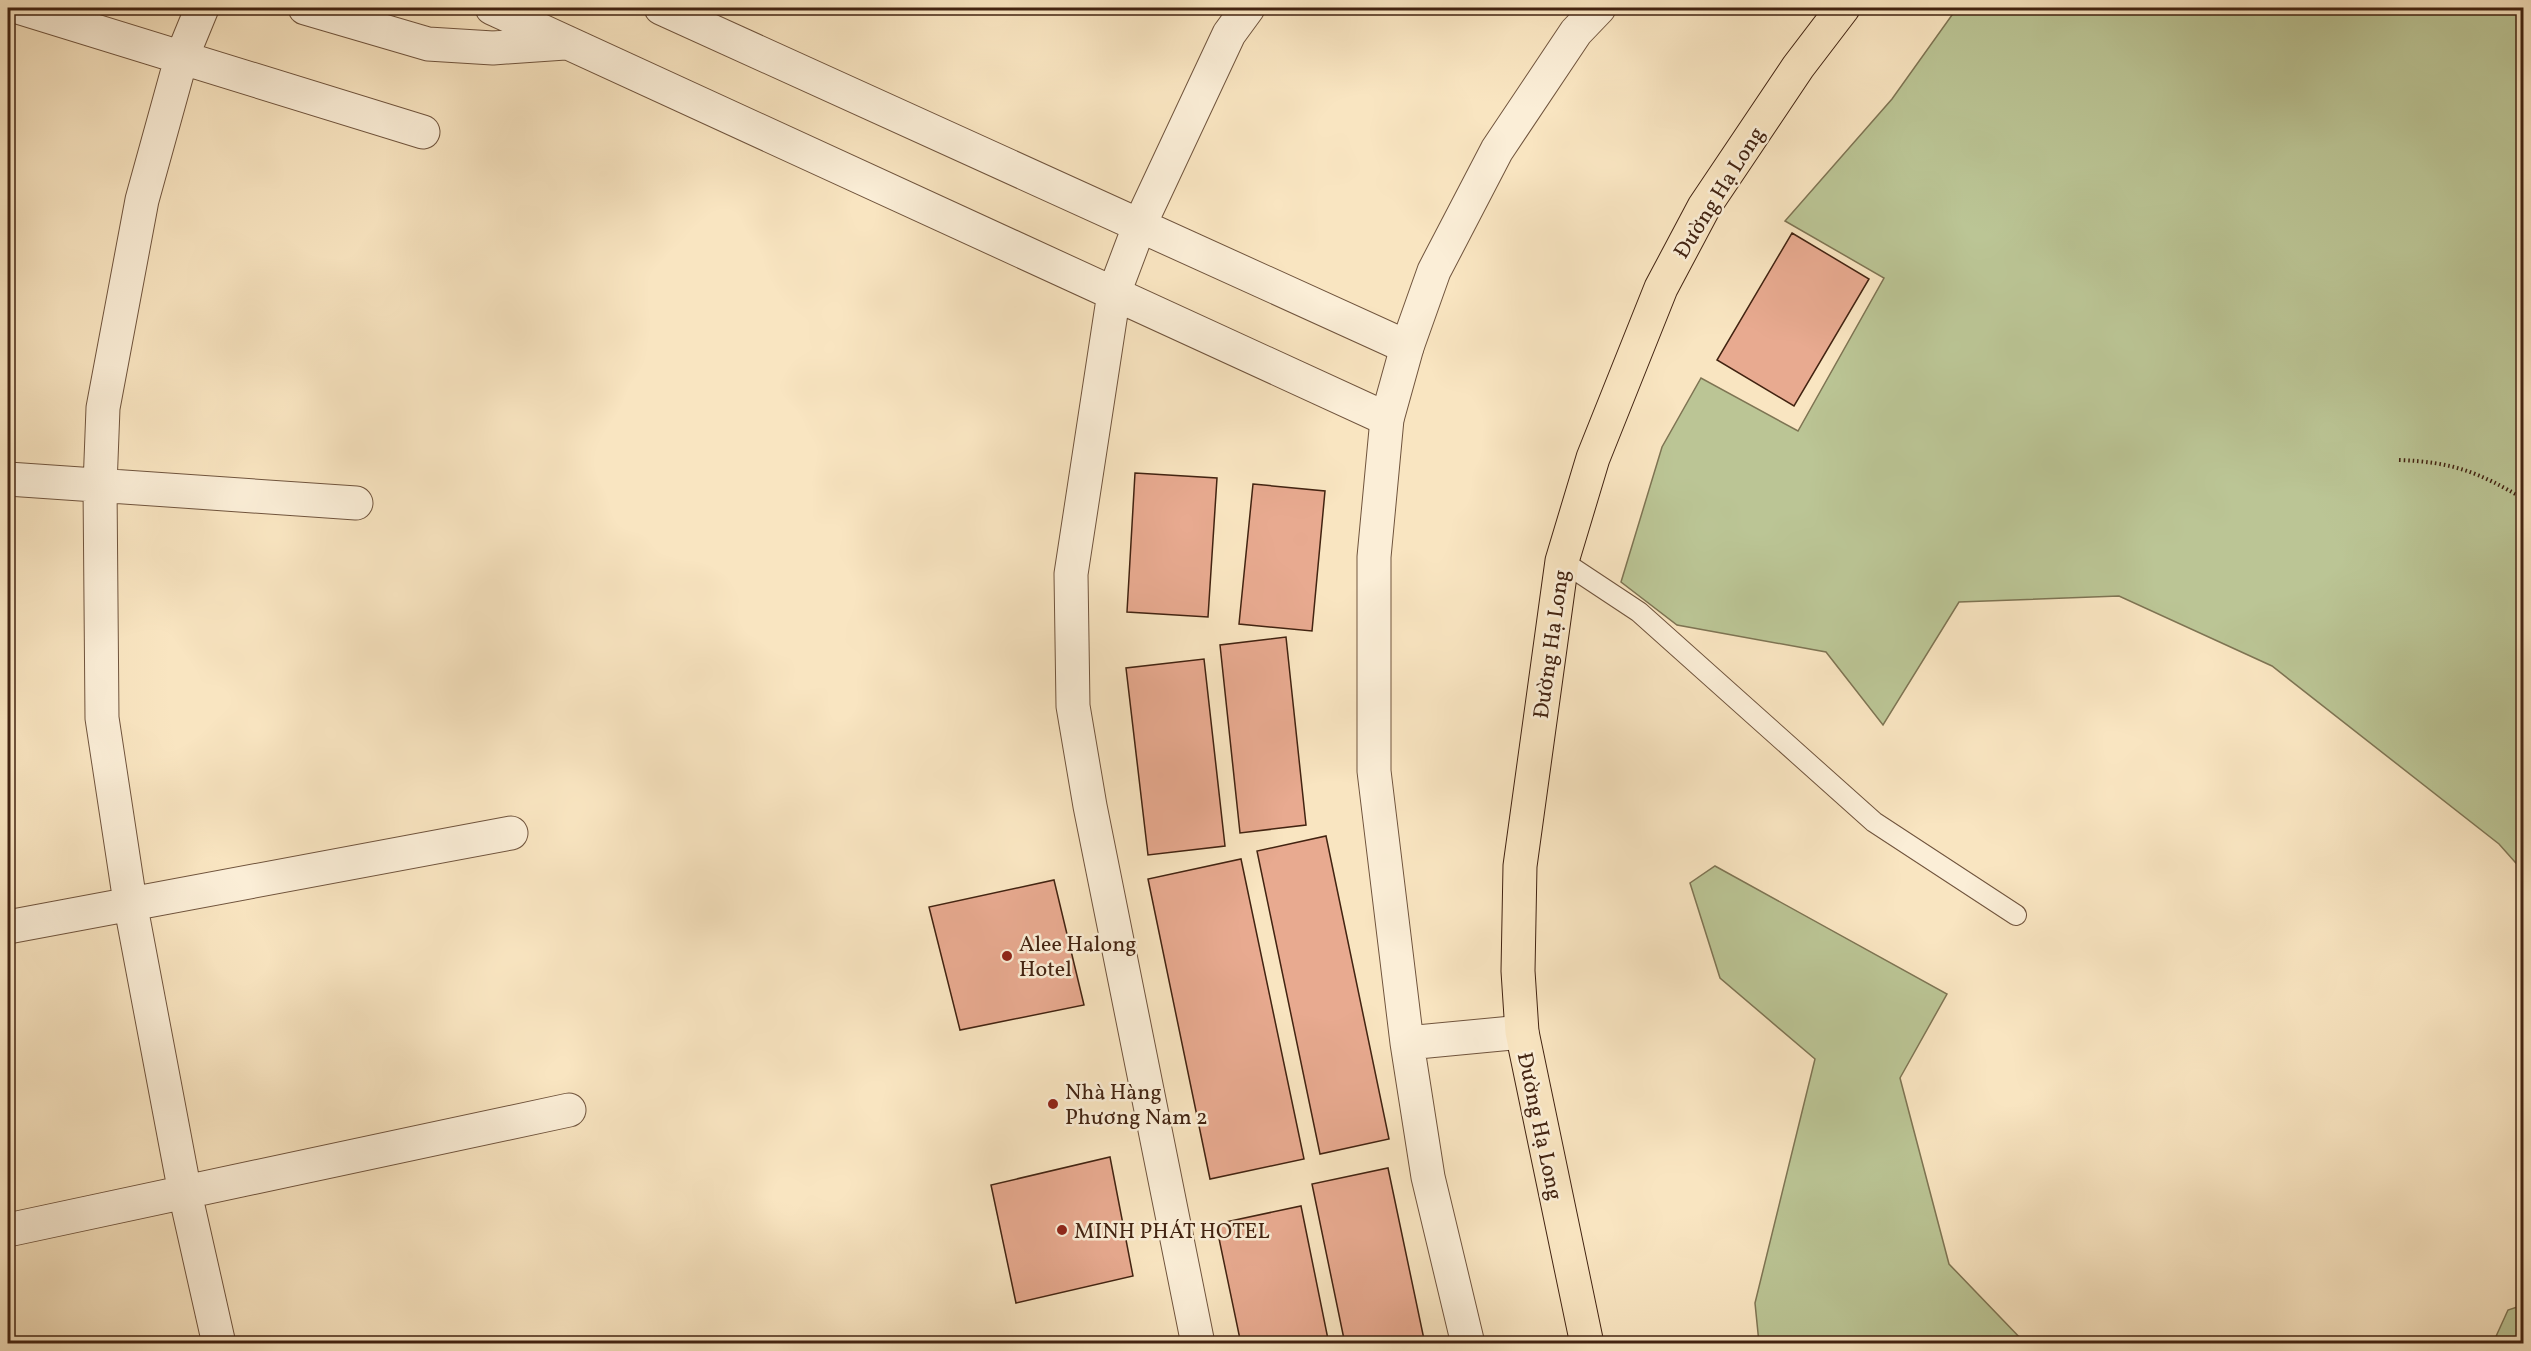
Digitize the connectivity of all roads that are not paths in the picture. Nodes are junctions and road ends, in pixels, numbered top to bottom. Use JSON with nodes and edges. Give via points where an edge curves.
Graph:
{"nodes":[{"id":1,"x":21,"y":8,"type":"edge"},
{"id":2,"x":202,"y":8,"type":"edge"},
{"id":3,"x":305,"y":8,"type":"edge"},
{"id":4,"x":492,"y":8,"type":"edge"},
{"id":5,"x":661,"y":8,"type":"edge"},
{"id":6,"x":1248,"y":8,"type":"edge"},
{"id":7,"x":1599,"y":8,"type":"edge"},
{"id":8,"x":1843,"y":8,"type":"edge"},
{"id":9,"x":568,"y":42,"type":"junction"},
{"id":10,"x":181,"y":59,"type":"junction"},
{"id":11,"x":423,"y":132,"type":"dead end"},
{"id":12,"x":1140,"y":224,"type":"junction"},
{"id":13,"x":1114,"y":293,"type":"junction"},
{"id":14,"x":1407,"y":347,"type":"junction"},
{"id":15,"x":1387,"y":419,"type":"junction"},
{"id":16,"x":8,"y":479,"type":"edge"},
{"id":17,"x":100,"y":486,"type":"junction"},
{"id":18,"x":356,"y":502,"type":"dead end"},
{"id":19,"x":1562,"y":561,"type":"junction"},
{"id":20,"x":511,"y":833,"type":"dead end"},
{"id":21,"x":130,"y":902,"type":"junction"},
{"id":22,"x":2016,"y":915,"type":"dead end"},
{"id":23,"x":8,"y":927,"type":"edge"},
{"id":24,"x":1522,"y":1032,"type":"junction"},
{"id":25,"x":1407,"y":1043,"type":"junction"},
{"id":26,"x":568,"y":1110,"type":"dead end"},
{"id":27,"x":185,"y":1193,"type":"junction"},
{"id":28,"x":8,"y":1230,"type":"edge"},
{"id":29,"x":219,"y":1344,"type":"edge"},
{"id":30,"x":1197,"y":1344,"type":"edge"},
{"id":31,"x":1468,"y":1344,"type":"edge"},
{"id":32,"x":1587,"y":1344,"type":"edge"}],
"edges":[{"from":1,"to":10,"type":"street"},
{"from":2,"to":10,"type":"street"},
{"from":3,"to":9,"type":"street","via":[[428,44],[493,48]]},
{"from":4,"to":9,"type":"street"},
{"from":5,"to":12,"type":"street"},
{"from":6,"to":12,"type":"street","via":[[1229,34]]},
{"from":7,"to":14,"type":"street","via":[[1576,32],[1497,150],[1434,271]]},
{"from":8,"to":19,"type":"main road","name":"Đường Hạ Long","via":[[1798,67],[1704,207],[1661,288],[1593,458]]},
{"from":9,"to":13,"type":"street"},
{"from":10,"to":11,"type":"street"},
{"from":10,"to":17,"type":"street","via":[[142,200],[103,408]]},
{"from":12,"to":13,"type":"street"},
{"from":12,"to":14,"type":"street"},
{"from":13,"to":15,"type":"street"},
{"from":13,"to":30,"type":"street","via":[[1071,574],[1073,706]]},
{"from":14,"to":15,"type":"street"},
{"from":15,"to":25,"type":"street","via":[[1374,557],[1374,771]]},
{"from":16,"to":17,"type":"street"},
{"from":17,"to":18,"type":"street"},
{"from":17,"to":21,"type":"street","via":[[102,718]]},
{"from":19,"to":22,"type":"lane","via":[[1640,612],[1874,822]]},
{"from":19,"to":24,"type":"main road","name":"Đường Hạ Long","via":[[1520,866],[1518,971]]},
{"from":20,"to":21,"type":"street"},
{"from":21,"to":23,"type":"street"},
{"from":21,"to":27,"type":"street"},
{"from":24,"to":25,"type":"street"},
{"from":24,"to":32,"type":"main road","name":"Đường Hạ Long"},
{"from":25,"to":31,"type":"street","via":[[1428,1177]]},
{"from":26,"to":27,"type":"street"},
{"from":27,"to":28,"type":"street"},
{"from":27,"to":29,"type":"street"}]}
